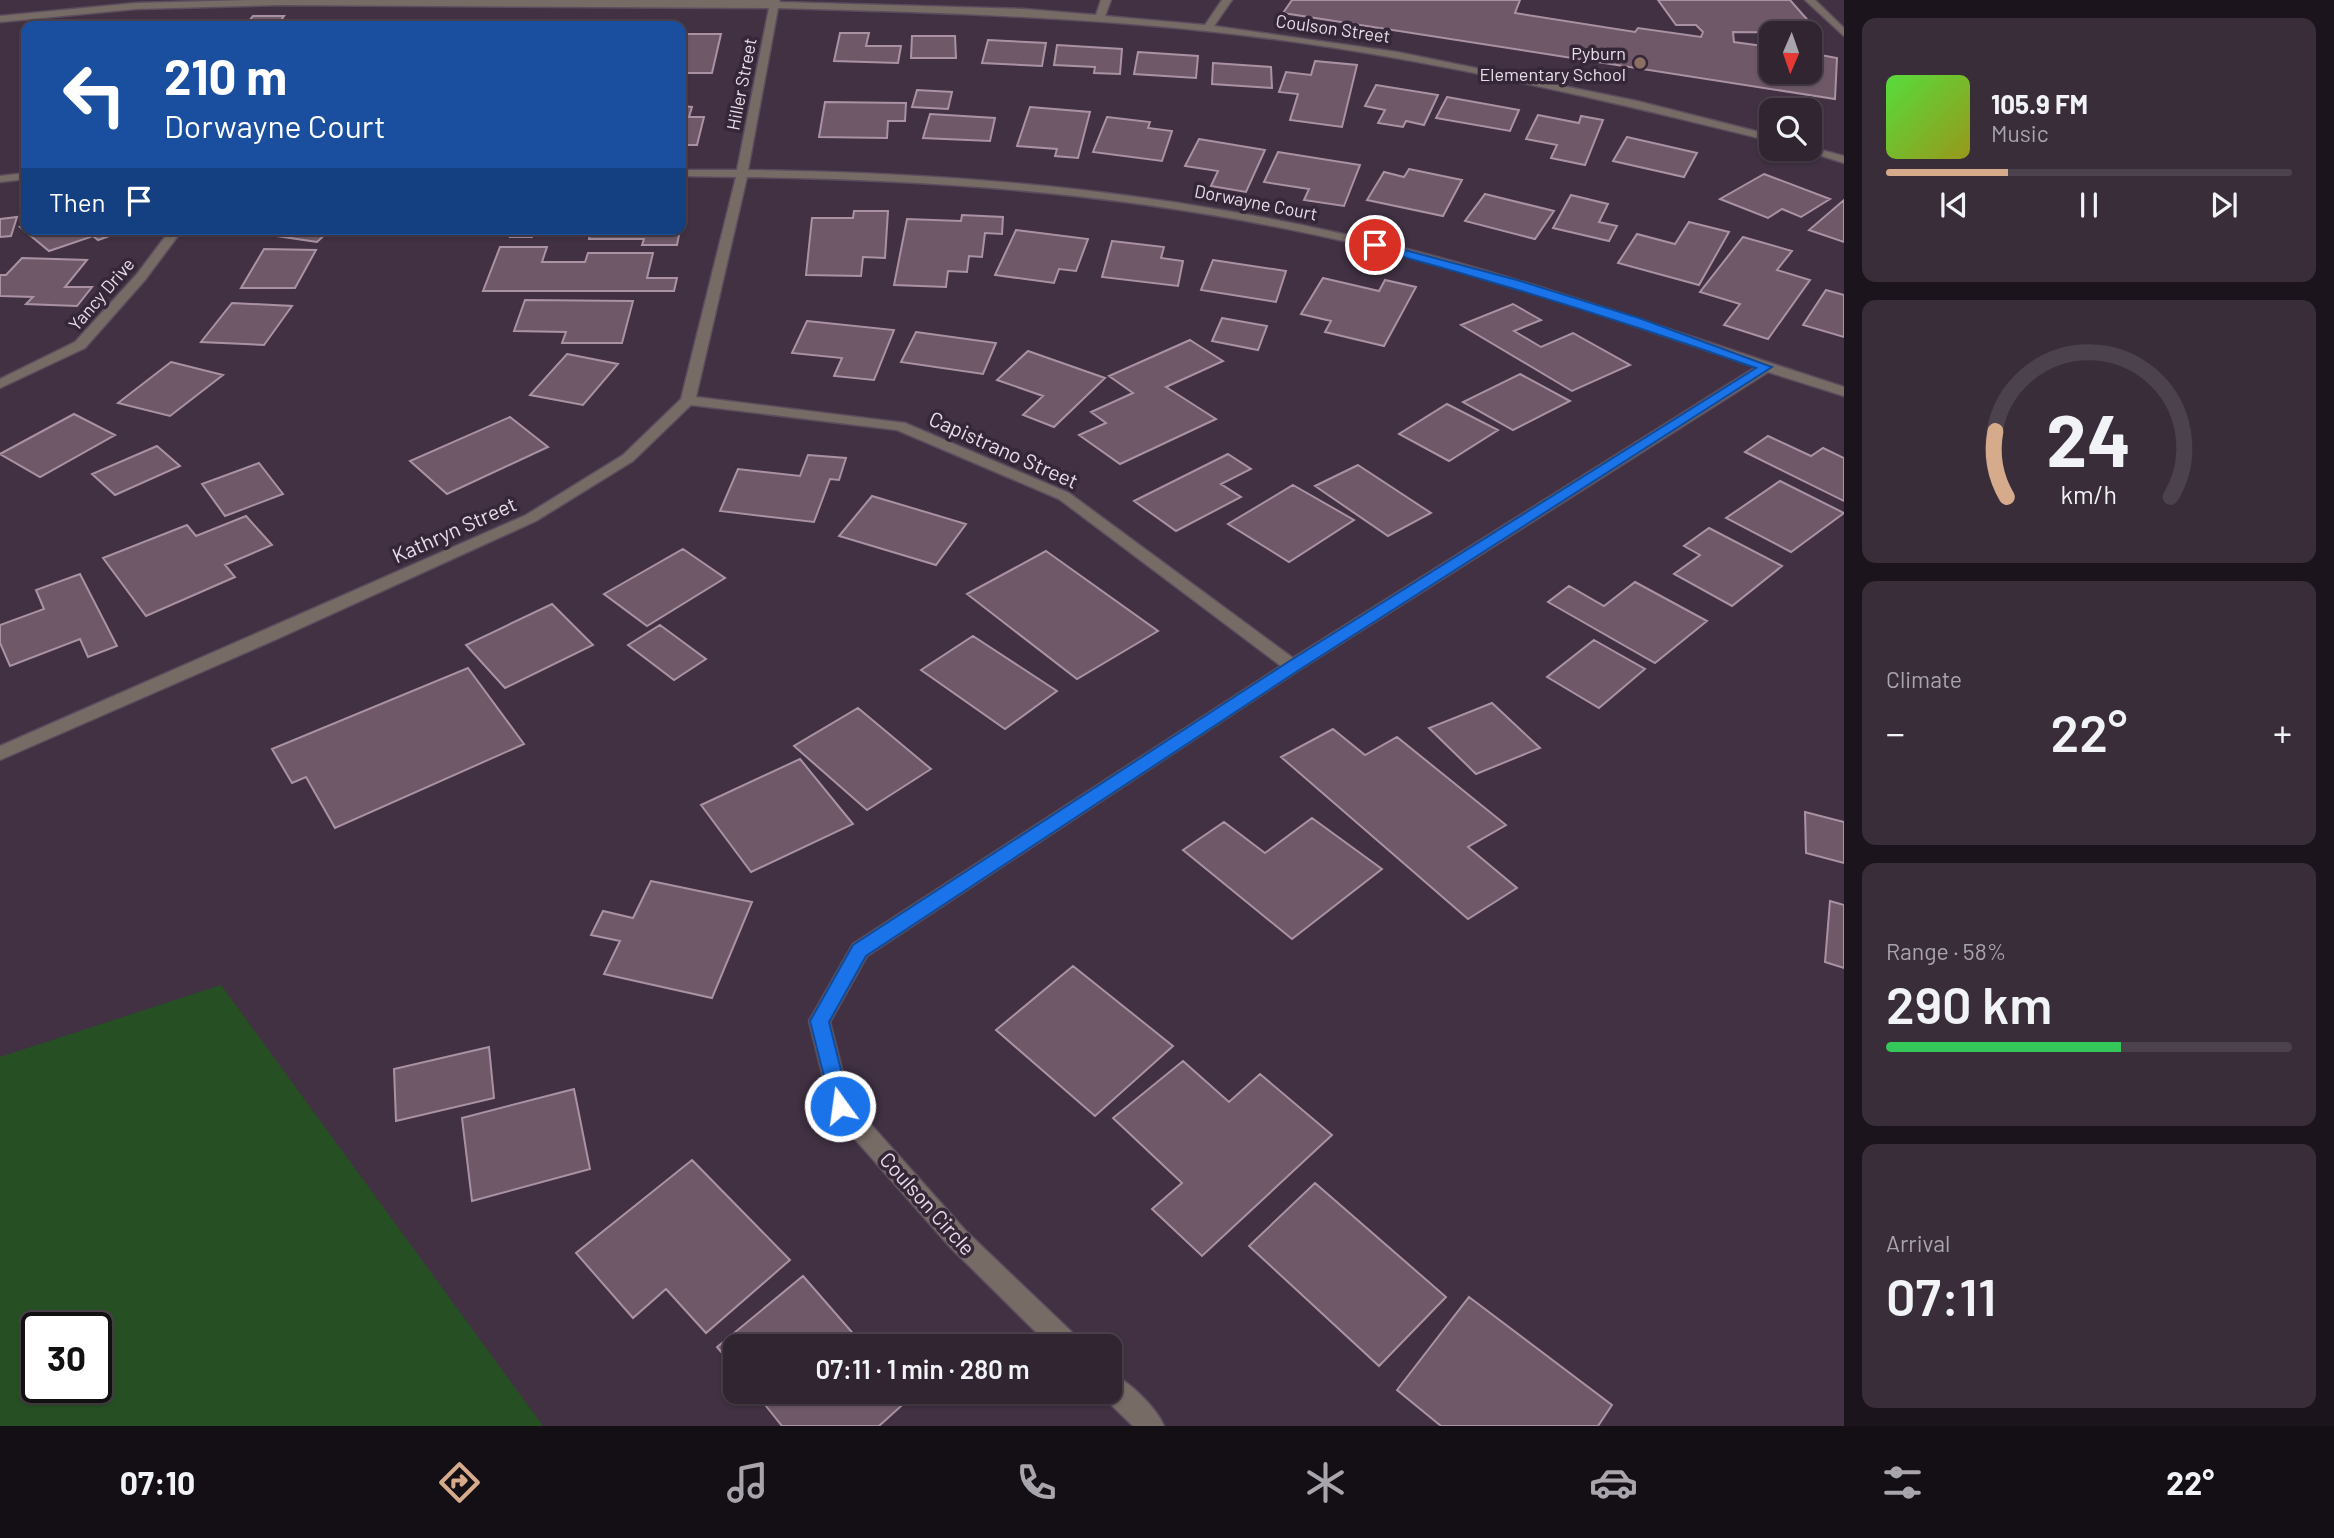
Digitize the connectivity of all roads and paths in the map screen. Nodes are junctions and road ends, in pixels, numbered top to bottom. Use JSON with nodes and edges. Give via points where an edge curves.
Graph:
{"nodes":[{"id":1,"x":1029,"y":0,"type":"edge"},
{"id":2,"x":1106,"y":0,"type":"edge"},
{"id":3,"x":1227,"y":0,"type":"edge"},
{"id":4,"x":1810,"y":0,"type":"edge"},
{"id":5,"x":775,"y":3,"type":"edge"},
{"id":6,"x":1024,"y":12,"type":"junction"},
{"id":7,"x":1100,"y":18,"type":"junction"},
{"id":8,"x":0,"y":19,"type":"edge"},
{"id":9,"x":1208,"y":28,"type":"junction"},
{"id":10,"x":1844,"y":33,"type":"edge"},
{"id":11,"x":1759,"y":135,"type":"edge"},
{"id":12,"x":1822,"y":153,"type":"edge"},
{"id":13,"x":1841,"y":157,"type":"edge"},
{"id":14,"x":686,"y":173,"type":"edge"},
{"id":15,"x":742,"y":174,"type":"junction"},
{"id":16,"x":21,"y":177,"type":"edge"},
{"id":17,"x":0,"y":179,"type":"edge"},
{"id":18,"x":172,"y":235,"type":"edge"},
{"id":19,"x":1766,"y":367,"type":"junction"},
{"id":20,"x":0,"y":384,"type":"edge"},
{"id":21,"x":1844,"y":392,"type":"edge"},
{"id":22,"x":688,"y":400,"type":"junction"},
{"id":23,"x":1293,"y":666,"type":"junction"},
{"id":24,"x":0,"y":753,"type":"edge"},
{"id":25,"x":1056,"y":1334,"type":"edge"},
{"id":26,"x":1122,"y":1398,"type":"edge"},
{"id":27,"x":1151,"y":1426,"type":"edge"}],
"edges":[{"from":1,"to":6,"type":"street"},
{"from":2,"to":7,"type":"street"},
{"from":3,"to":9,"type":"street"},
{"from":4,"to":10,"type":"street"},
{"from":5,"to":6,"type":"street","name":"Coulson Street"},
{"from":5,"to":8,"type":"street","name":"Coulson Street","via":[[280,2],[136,6]]},
{"from":5,"to":15,"type":"street","name":"Hiller Street"},
{"from":6,"to":7,"type":"street","name":"Coulson Street"},
{"from":7,"to":9,"type":"street","name":"Coulson Street"},
{"from":9,"to":11,"type":"street","name":"Coulson Street","via":[[1484,71]]},
{"from":12,"to":13,"type":"street"},
{"from":14,"to":15,"type":"street","name":"Dorwayne Court"},
{"from":15,"to":19,"type":"street","name":"Dorwayne Court","via":[[964,181],[1091,192],[1198,208],[1402,251],[1513,282]]},
{"from":15,"to":22,"type":"street"},
{"from":16,"to":17,"type":"street"},
{"from":18,"to":20,"type":"street","name":"Yancy Drive","via":[[80,345]]},
{"from":19,"to":21,"type":"street","name":"Dorwayne Court"},
{"from":19,"to":23,"type":"street","name":"Coulson Circle"},
{"from":22,"to":23,"type":"street","name":"Capistrano Street","via":[[900,426],[1064,496]]},
{"from":22,"to":24,"type":"street","name":"Kathryn Street","via":[[628,458],[531,517]]},
{"from":23,"to":25,"type":"street","name":"Coulson Circle","via":[[860,950],[819,1021],[840,1106],[958,1238]]},
{"from":26,"to":27,"type":"street"}]}
